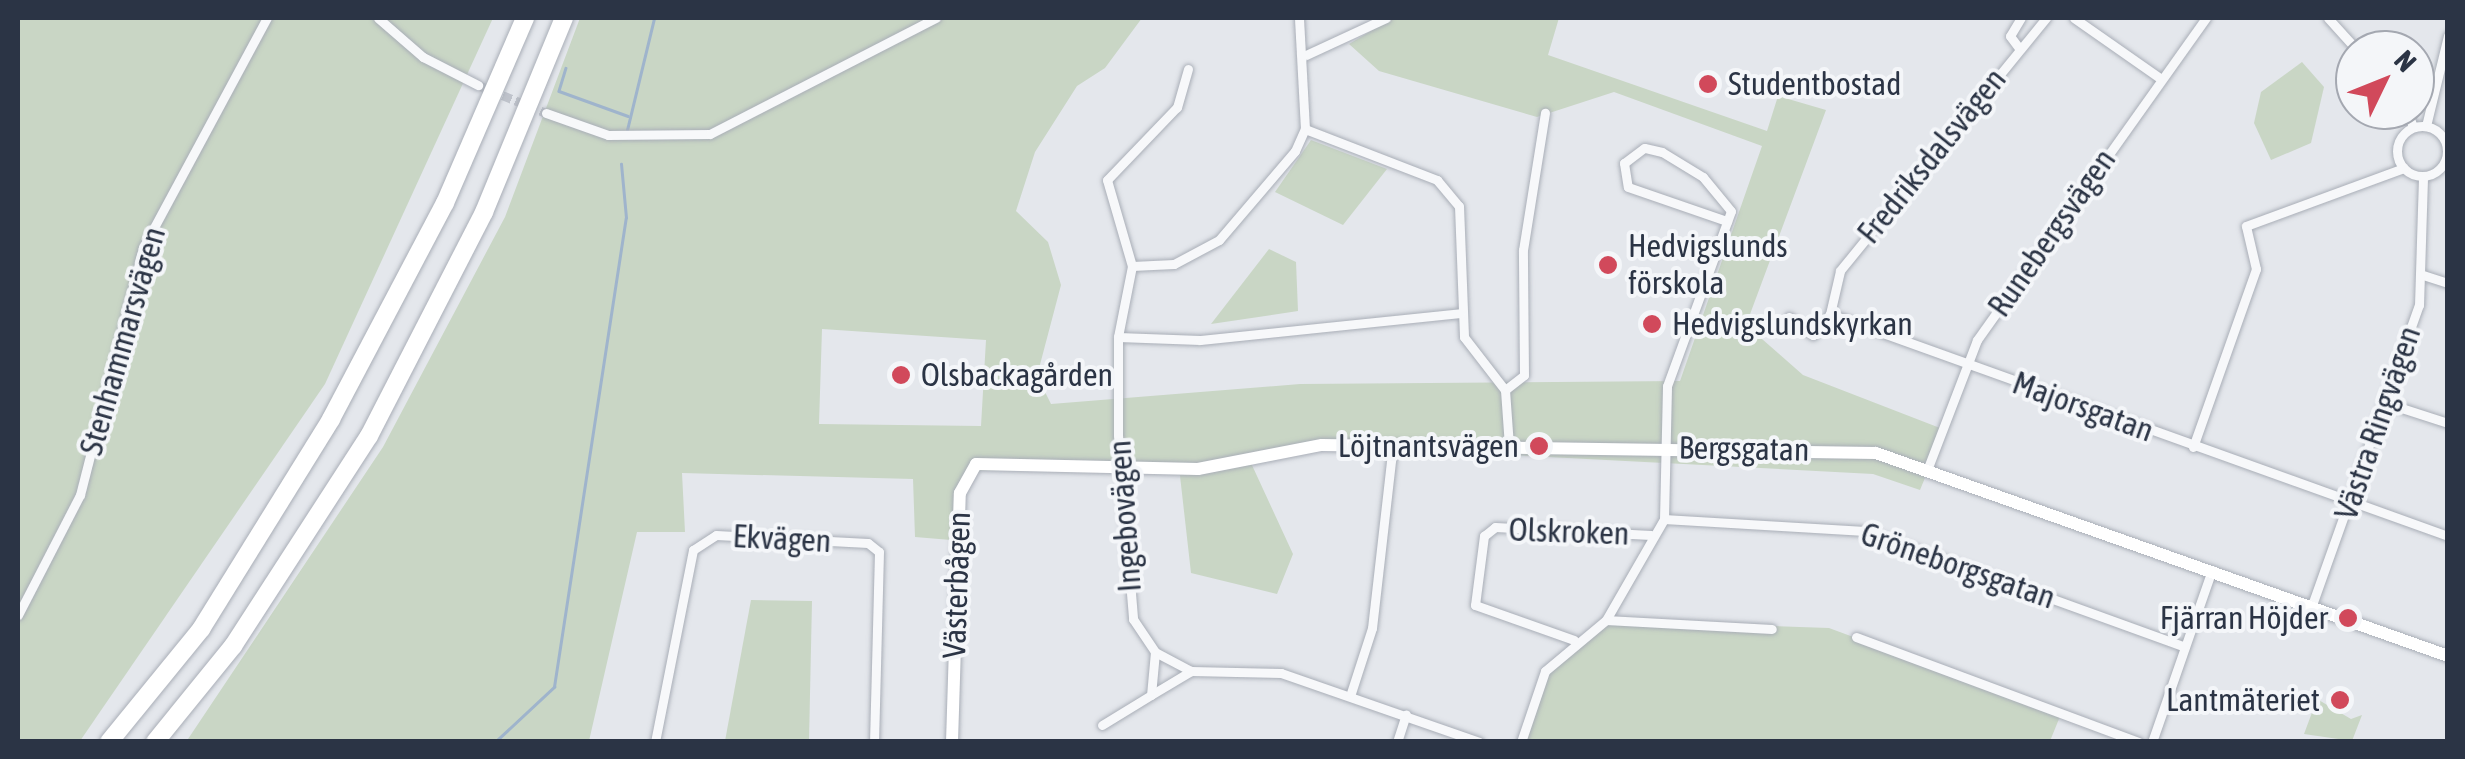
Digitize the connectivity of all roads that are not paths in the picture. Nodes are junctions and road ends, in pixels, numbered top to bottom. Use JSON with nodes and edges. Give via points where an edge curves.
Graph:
{"nodes":[{"id":1,"x":267,"y":18,"type":"edge"},
{"id":2,"x":378,"y":18,"type":"edge"},
{"id":3,"x":524,"y":18,"type":"edge"},
{"id":4,"x":564,"y":18,"type":"edge"},
{"id":5,"x":936,"y":18,"type":"edge"},
{"id":6,"x":1299,"y":18,"type":"edge"},
{"id":7,"x":1386,"y":18,"type":"edge"},
{"id":8,"x":2021,"y":18,"type":"edge"},
{"id":9,"x":2046,"y":18,"type":"edge"},
{"id":10,"x":2074,"y":18,"type":"edge"},
{"id":11,"x":2206,"y":18,"type":"edge"},
{"id":12,"x":2448,"y":36,"type":"edge"},
{"id":13,"x":2019,"y":48,"type":"junction"},
{"id":14,"x":1306,"y":55,"type":"junction"},
{"id":15,"x":1188,"y":69,"type":"dead end"},
{"id":16,"x":2162,"y":79,"type":"junction"},
{"id":17,"x":478,"y":85,"type":"tunnel mouth"},
{"id":18,"x":2435,"y":89,"type":"edge"},
{"id":19,"x":546,"y":113,"type":"tunnel mouth"},
{"id":20,"x":1545,"y":113,"type":"dead end"},
{"id":21,"x":1305,"y":129,"type":"junction"},
{"id":22,"x":2410,"y":130,"type":"edge"},
{"id":23,"x":2429,"y":130,"type":"edge"},
{"id":24,"x":2404,"y":168,"type":"junction"},
{"id":25,"x":2424,"y":176,"type":"junction"},
{"id":26,"x":1727,"y":220,"type":"junction"},
{"id":27,"x":1132,"y":266,"type":"junction"},
{"id":28,"x":2423,"y":275,"type":"junction"},
{"id":29,"x":2448,"y":282,"type":"edge"},
{"id":30,"x":1460,"y":313,"type":"junction"},
{"id":31,"x":1830,"y":314,"type":"junction"},
{"id":32,"x":1789,"y":317,"type":"dead end"},
{"id":33,"x":1118,"y":337,"type":"junction"},
{"id":34,"x":1964,"y":363,"type":"junction"},
{"id":35,"x":1505,"y":390,"type":"junction"},
{"id":36,"x":2386,"y":403,"type":"junction"},
{"id":37,"x":2448,"y":422,"type":"edge"},
{"id":38,"x":1394,"y":445,"type":"junction"},
{"id":39,"x":1510,"y":446,"type":"junction"},
{"id":40,"x":2193,"y":447,"type":"junction"},
{"id":41,"x":1664,"y":448,"type":"junction"},
{"id":42,"x":1007,"y":462,"type":"joint"},
{"id":43,"x":1930,"y":465,"type":"junction"},
{"id":44,"x":1122,"y":468,"type":"junction"},
{"id":45,"x":2349,"y":506,"type":"junction"},
{"id":46,"x":1664,"y":519,"type":"junction"},
{"id":47,"x":1651,"y":535,"type":"junction"},
{"id":48,"x":2448,"y":536,"type":"edge"},
{"id":49,"x":2212,"y":570,"type":"junction"},
{"id":50,"x":2312,"y":605,"type":"junction"},
{"id":51,"x":18,"y":615,"type":"edge"},
{"id":52,"x":1606,"y":620,"type":"junction"},
{"id":53,"x":1772,"y":628,"type":"dead end"},
{"id":54,"x":1856,"y":637,"type":"dead end"},
{"id":55,"x":1574,"y":640,"type":"junction"},
{"id":56,"x":2185,"y":647,"type":"junction"},
{"id":57,"x":1155,"y":652,"type":"junction"},
{"id":58,"x":2448,"y":656,"type":"edge"},
{"id":59,"x":1191,"y":672,"type":"junction"},
{"id":60,"x":1351,"y":693,"type":"junction"},
{"id":61,"x":1150,"y":694,"type":"junction"},
{"id":62,"x":1406,"y":714,"type":"junction"},
{"id":63,"x":1102,"y":725,"type":"dead end"},
{"id":64,"x":110,"y":742,"type":"edge"},
{"id":65,"x":155,"y":742,"type":"edge"},
{"id":66,"x":655,"y":742,"type":"edge"},
{"id":67,"x":874,"y":742,"type":"edge"},
{"id":68,"x":952,"y":742,"type":"edge"},
{"id":69,"x":1396,"y":742,"type":"edge"},
{"id":70,"x":1479,"y":742,"type":"edge"},
{"id":71,"x":1521,"y":742,"type":"edge"},
{"id":72,"x":2139,"y":742,"type":"edge"},
{"id":73,"x":2152,"y":742,"type":"edge"}],
"edges":[{"from":1,"to":51,"type":"street","name":"Stenhammarsvägen","via":[[143,248],[80,495]]},
{"from":2,"to":17,"type":"street","via":[[423,57]]},
{"from":3,"to":64,"type":"highway","via":[[445,204],[331,420],[200,629]]},
{"from":4,"to":65,"type":"highway","via":[[484,212],[369,436],[233,646]]},
{"from":5,"to":19,"type":"street","via":[[710,134],[608,135]]},
{"from":6,"to":14,"type":"street"},
{"from":7,"to":14,"type":"street"},
{"from":8,"to":13,"type":"street","via":[[2010,36]]},
{"from":9,"to":13,"type":"street","name":"Fredriksdalsvägen"},
{"from":10,"to":16,"type":"street"},
{"from":11,"to":16,"type":"street","name":"Runebergsvägen"},
{"from":12,"to":18,"type":"street"},
{"from":13,"to":31,"type":"street","name":"Fredriksdalsvägen","via":[[1840,270],[1827,300]]},
{"from":14,"to":21,"type":"street"},
{"from":15,"to":27,"type":"street","name":"Ingebovägen","via":[[1177,108],[1107,180]]},
{"from":16,"to":34,"type":"street","name":"Runebergsvägen"},
{"from":20,"to":35,"type":"street","via":[[1523,250],[1524,375]]},
{"from":21,"to":27,"type":"street","via":[[1266,192],[1219,240],[1174,264]]},
{"from":21,"to":30,"type":"street","via":[[1437,180],[1459,206]]},
{"from":22,"to":24,"type":"street","via":[[2397,148]]},
{"from":23,"to":25,"type":"street","via":[[2448,154]]},
{"from":24,"to":25,"type":"street"},
{"from":24,"to":40,"type":"street","via":[[2246,226],[2256,269]]},
{"from":25,"to":28,"type":"street","name":"Västra Ringvägen"},
{"from":26,"to":26,"type":"street","via":[[1729,206],[1687,165],[1644,148],[1624,163],[1628,187]]},
{"from":26,"to":41,"type":"street","via":[[1667,386]]},
{"from":27,"to":33,"type":"street","name":"Ingebovägen"},
{"from":28,"to":29,"type":"street"},
{"from":28,"to":36,"type":"street","name":"Västra Ringvägen"},
{"from":30,"to":33,"type":"street","via":[[1200,340]]},
{"from":30,"to":35,"type":"street","via":[[1472,354]]},
{"from":31,"to":32,"type":"street","via":[[1813,335]]},
{"from":31,"to":34,"type":"street","name":"Majorsgatan"},
{"from":33,"to":44,"type":"street","name":"Ingebovägen"},
{"from":34,"to":40,"type":"street","name":"Majorsgatan"},
{"from":34,"to":43,"type":"street","name":"Runebergsvägen"},
{"from":35,"to":39,"type":"street"},
{"from":36,"to":37,"type":"street"},
{"from":36,"to":45,"type":"street","name":"Västra Ringvägen"},
{"from":38,"to":39,"type":"street","name":"Bergsgatan"},
{"from":38,"to":44,"type":"street","name":"Bergsgatan","via":[[1322,445],[1198,468]]},
{"from":38,"to":60,"type":"street","via":[[1372,628]]},
{"from":39,"to":41,"type":"street","name":"Bergsgatan"},
{"from":40,"to":45,"type":"street","name":"Majorsgatan"},
{"from":41,"to":43,"type":"street","name":"Bergsgatan","via":[[1863,452]]},
{"from":41,"to":46,"type":"street"},
{"from":42,"to":44,"type":"street","name":"Bergsgatan"},
{"from":42,"to":68,"type":"street","name":"Västerbågen","via":[[976,464],[960,494]]},
{"from":43,"to":49,"type":"street","name":"Bergsgatan"},
{"from":44,"to":57,"type":"street","name":"Ingebovägen","via":[[1133,620]]},
{"from":45,"to":48,"type":"street","name":"Majorsgatan"},
{"from":45,"to":50,"type":"street","name":"Västra Ringvägen"},
{"from":46,"to":47,"type":"street"},
{"from":46,"to":56,"type":"street","name":"Gröneborgsgatan","via":[[1865,531]]},
{"from":47,"to":52,"type":"street"},
{"from":47,"to":55,"type":"street","name":"Olskroken","via":[[1495,527],[1484,536],[1476,605]]},
{"from":49,"to":50,"type":"street","name":"Bergsgatan"},
{"from":49,"to":56,"type":"street"},
{"from":50,"to":58,"type":"street","name":"Bergsgatan"},
{"from":52,"to":53,"type":"street"},
{"from":52,"to":55,"type":"street"},
{"from":54,"to":72,"type":"street"},
{"from":55,"to":71,"type":"street","via":[[1546,671]]},
{"from":56,"to":73,"type":"street"},
{"from":57,"to":59,"type":"street"},
{"from":57,"to":61,"type":"street"},
{"from":59,"to":60,"type":"street","via":[[1268,671]]},
{"from":59,"to":61,"type":"street"},
{"from":60,"to":62,"type":"street"},
{"from":61,"to":63,"type":"street"},
{"from":62,"to":69,"type":"street"},
{"from":62,"to":70,"type":"street"},
{"from":66,"to":67,"type":"street","name":"Ekvägen","via":[[693,550],[716,536],[868,543],[880,552]]}]}
